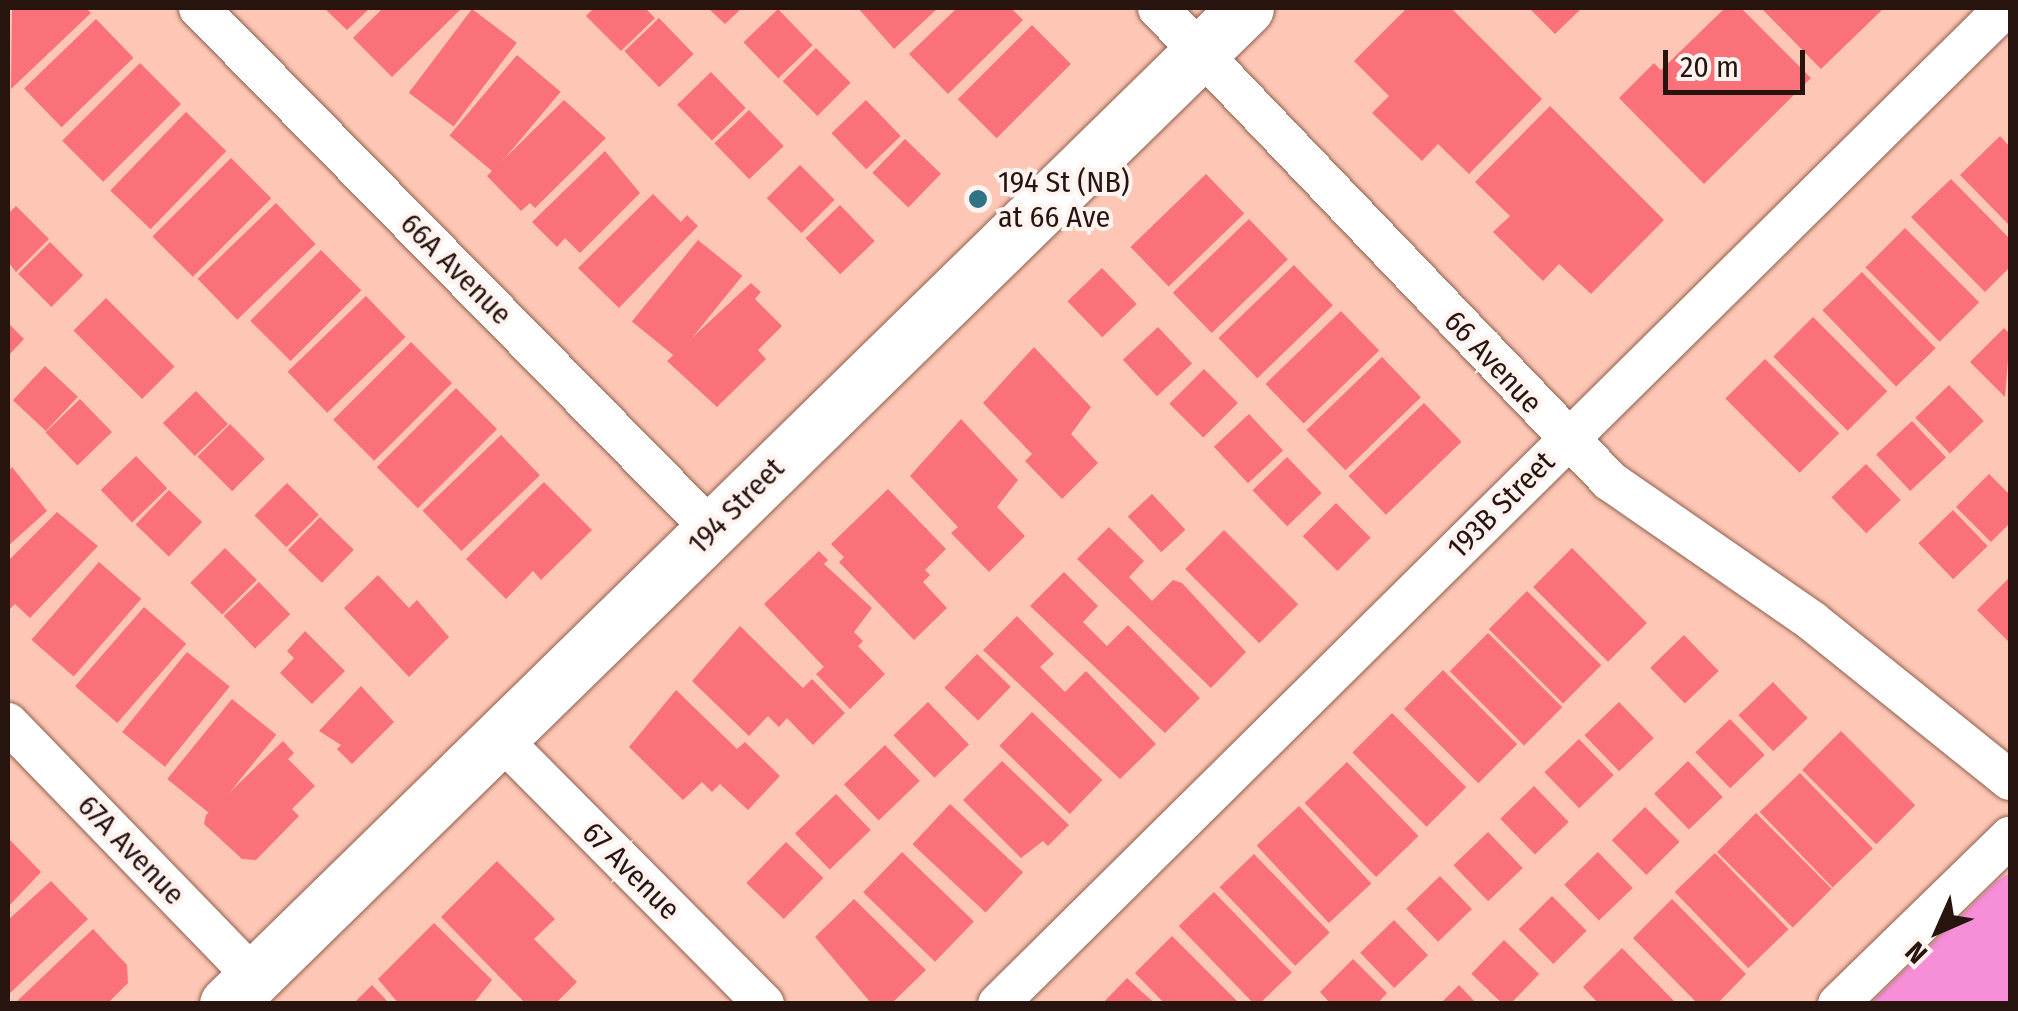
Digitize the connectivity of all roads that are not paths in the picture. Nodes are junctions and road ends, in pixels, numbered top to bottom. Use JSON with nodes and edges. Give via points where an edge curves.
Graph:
{"nodes":[{"id":1,"x":199,"y":8,"type":"edge"},
{"id":2,"x":1158,"y":8,"type":"edge"},
{"id":3,"x":1246,"y":8,"type":"edge"},
{"id":4,"x":2005,"y":8,"type":"edge"},
{"id":5,"x":1202,"y":50,"type":"junction"},
{"id":6,"x":1566,"y":440,"type":"junction"},
{"id":7,"x":712,"y":530,"type":"junction"},
{"id":8,"x":8,"y":723,"type":"edge"},
{"id":9,"x":500,"y":737,"type":"junction"},
{"id":10,"x":2010,"y":780,"type":"edge"},
{"id":11,"x":2010,"y":838,"type":"edge"},
{"id":12,"x":240,"y":990,"type":"edge"},
{"id":13,"x":764,"y":1004,"type":"edge"},
{"id":14,"x":998,"y":1004,"type":"edge"},
{"id":15,"x":1838,"y":1004,"type":"edge"}],
"edges":[{"from":1,"to":7,"type":"street","name":"66A Avenue"},
{"from":2,"to":5,"type":"street","name":"66 Avenue"},
{"from":3,"to":5,"type":"street","name":"194 Street"},
{"from":4,"to":6,"type":"street","name":"193B Street"},
{"from":5,"to":6,"type":"street","name":"66 Avenue"},
{"from":5,"to":7,"type":"street","name":"194 Street"},
{"from":6,"to":10,"type":"street","name":"66 Avenue","via":[[1610,481],[1960,734]]},
{"from":6,"to":14,"type":"street","name":"193B Street"},
{"from":7,"to":9,"type":"street","name":"194 Street"},
{"from":8,"to":12,"type":"street","name":"67A Avenue"},
{"from":9,"to":12,"type":"street","name":"194 Street"},
{"from":9,"to":13,"type":"street","name":"67 Avenue"},
{"from":11,"to":15,"type":"street"}]}
